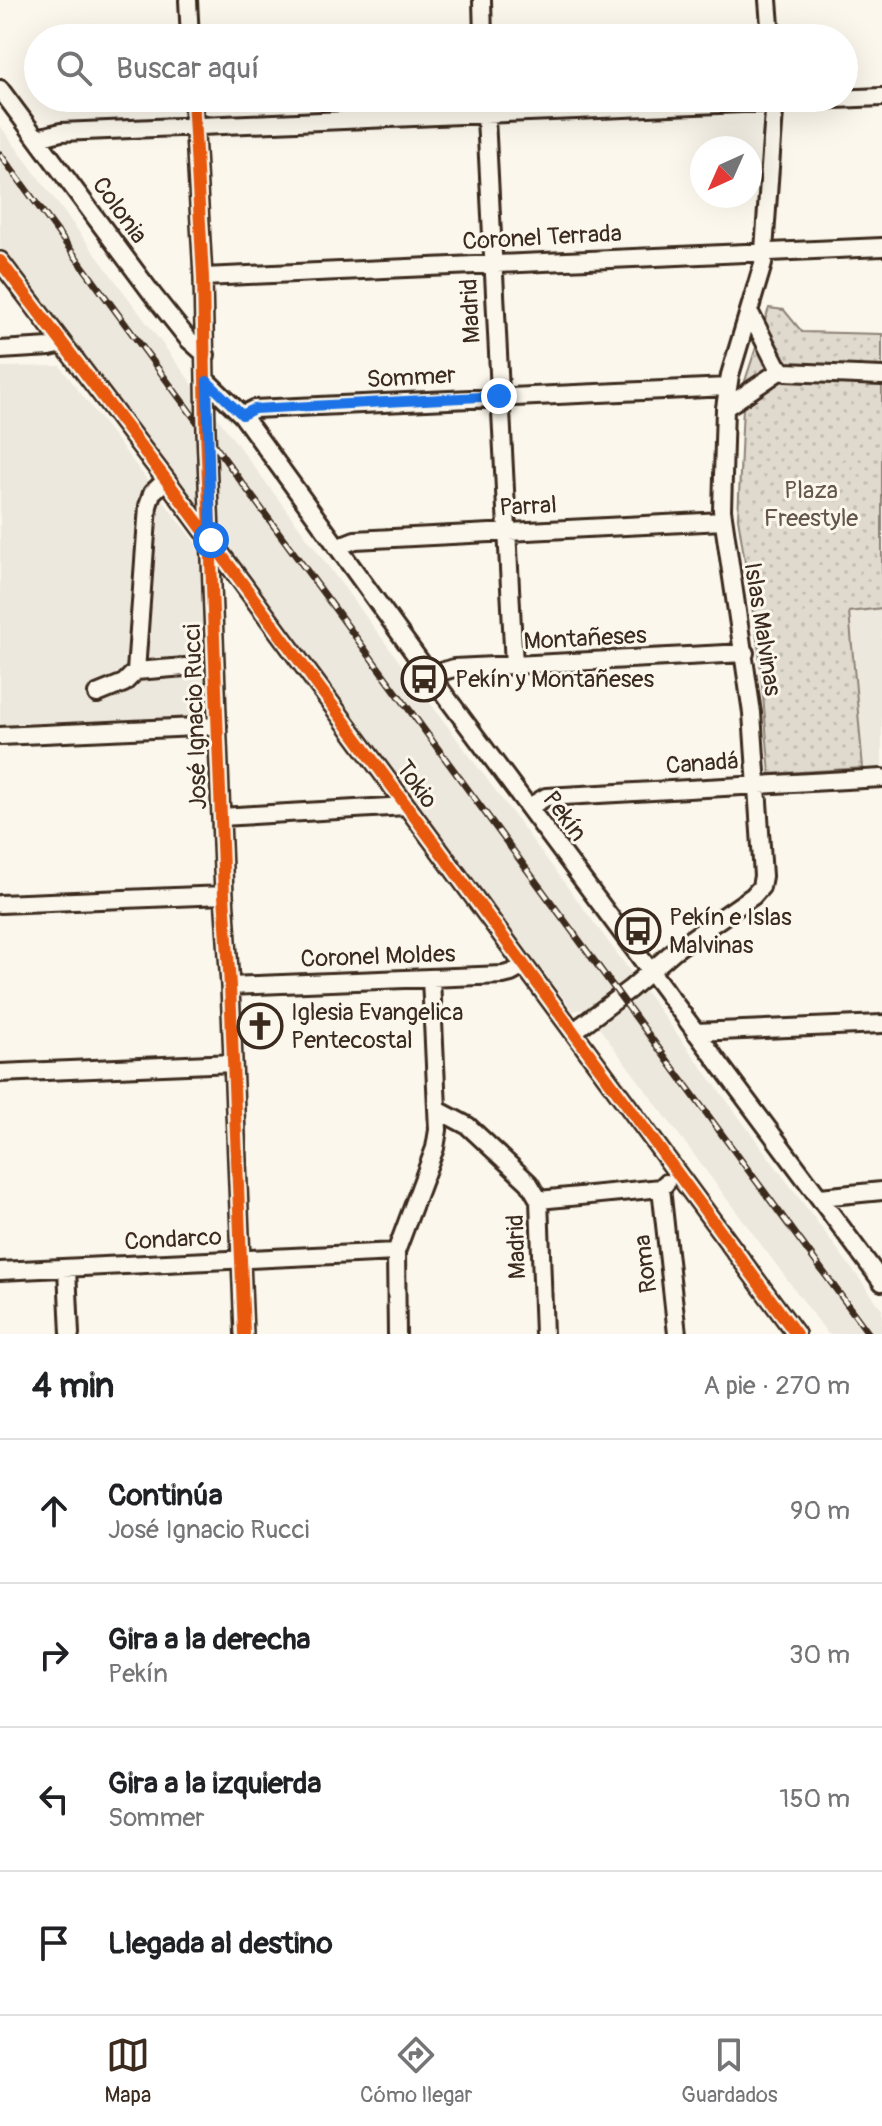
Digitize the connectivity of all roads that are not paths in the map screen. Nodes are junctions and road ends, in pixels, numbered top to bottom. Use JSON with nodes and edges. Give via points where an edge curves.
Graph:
{"nodes":[{"id":1,"x":188,"y":0,"type":"edge"},
{"id":2,"x":482,"y":0,"type":"edge"},
{"id":3,"x":768,"y":0,"type":"edge"},
{"id":4,"x":189,"y":24,"type":"edge"},
{"id":5,"x":483,"y":24,"type":"edge"},
{"id":6,"x":770,"y":24,"type":"edge"},
{"id":7,"x":0,"y":89,"type":"edge"},
{"id":8,"x":882,"y":97,"type":"edge"},
{"id":9,"x":858,"y":98,"type":"edge"},
{"id":10,"x":193,"y":112,"type":"edge"},
{"id":11,"x":406,"y":112,"type":"edge"},
{"id":12,"x":485,"y":112,"type":"edge"},
{"id":13,"x":774,"y":112,"type":"edge"},
{"id":14,"x":194,"y":128,"type":"junction"},
{"id":15,"x":38,"y":138,"type":"junction"},
{"id":16,"x":882,"y":247,"type":"edge"},
{"id":17,"x":764,"y":251,"type":"junction"},
{"id":18,"x":0,"y":261,"type":"edge"},
{"id":19,"x":492,"y":264,"type":"junction"},
{"id":20,"x":203,"y":277,"type":"junction"},
{"id":21,"x":749,"y":311,"type":"junction"},
{"id":22,"x":62,"y":344,"type":"junction"},
{"id":23,"x":0,"y":350,"type":"edge"},
{"id":24,"x":206,"y":355,"type":"junction"},
{"id":25,"x":781,"y":370,"type":"junction"},
{"id":26,"x":882,"y":376,"type":"edge"},
{"id":27,"x":207,"y":381,"type":"junction"},
{"id":28,"x":728,"y":387,"type":"junction"},
{"id":29,"x":499,"y":396,"type":"junction"},
{"id":30,"x":725,"y":408,"type":"junction"},
{"id":31,"x":242,"y":415,"type":"junction"},
{"id":32,"x":208,"y":475,"type":"junction"},
{"id":33,"x":167,"y":480,"type":"junction"},
{"id":34,"x":723,"y":521,"type":"junction"},
{"id":35,"x":508,"y":530,"type":"junction"},
{"id":36,"x":211,"y":540,"type":"junction"},
{"id":37,"x":337,"y":547,"type":"junction"},
{"id":38,"x":243,"y":584,"type":"junction"},
{"id":39,"x":212,"y":589,"type":"junction"},
{"id":40,"x":745,"y":653,"type":"junction"},
{"id":41,"x":514,"y":666,"type":"junction"},
{"id":42,"x":185,"y":667,"type":"dead end"},
{"id":43,"x":136,"y":671,"type":"junction"},
{"id":44,"x":430,"y":675,"type":"junction"},
{"id":45,"x":97,"y":694,"type":"dead end"},
{"id":46,"x":218,"y":726,"type":"junction"},
{"id":47,"x":0,"y":736,"type":"edge"},
{"id":48,"x":882,"y":778,"type":"edge"},
{"id":49,"x":757,"y":783,"type":"junction"},
{"id":50,"x":406,"y":806,"type":"junction"},
{"id":51,"x":529,"y":807,"type":"junction"},
{"id":52,"x":221,"y":817,"type":"junction"},
{"id":53,"x":224,"y":895,"type":"junction"},
{"id":54,"x":0,"y":904,"type":"edge"},
{"id":55,"x":524,"y":966,"type":"junction"},
{"id":56,"x":651,"y":971,"type":"junction"},
{"id":57,"x":431,"y":978,"type":"junction"},
{"id":58,"x":230,"y":986,"type":"junction"},
{"id":59,"x":882,"y":1024,"type":"edge"},
{"id":60,"x":573,"y":1032,"type":"junction"},
{"id":61,"x":695,"y":1032,"type":"junction"},
{"id":62,"x":233,"y":1063,"type":"junction"},
{"id":63,"x":0,"y":1073,"type":"edge"},
{"id":64,"x":438,"y":1110,"type":"junction"},
{"id":65,"x":678,"y":1172,"type":"junction"},
{"id":66,"x":661,"y":1188,"type":"junction"},
{"id":67,"x":882,"y":1191,"type":"edge"},
{"id":68,"x":820,"y":1197,"type":"junction"},
{"id":69,"x":539,"y":1200,"type":"junction"},
{"id":70,"x":396,"y":1252,"type":"junction"},
{"id":71,"x":241,"y":1259,"type":"junction"},
{"id":72,"x":67,"y":1269,"type":"junction"},
{"id":73,"x":0,"y":1271,"type":"edge"},
{"id":74,"x":882,"y":1282,"type":"edge"},
{"id":75,"x":70,"y":1334,"type":"edge"},
{"id":76,"x":244,"y":1334,"type":"edge"},
{"id":77,"x":397,"y":1334,"type":"edge"},
{"id":78,"x":544,"y":1334,"type":"edge"},
{"id":79,"x":677,"y":1334,"type":"edge"},
{"id":80,"x":796,"y":1334,"type":"edge"}],
"edges":[{"from":1,"to":4,"type":"street"},
{"from":2,"to":5,"type":"street"},
{"from":3,"to":6,"type":"street"},
{"from":7,"to":15,"type":"street","name":"Colonia"},
{"from":8,"to":9,"type":"street"},
{"from":10,"to":14,"type":"street","name":"José Ignacio Rucci"},
{"from":11,"to":14,"type":"street"},
{"from":12,"to":19,"type":"street","name":"Madrid"},
{"from":13,"to":17,"type":"street","name":"Islas Malvinas"},
{"from":14,"to":15,"type":"street","via":[[61,132]]},
{"from":14,"to":20,"type":"street","name":"José Ignacio Rucci"},
{"from":15,"to":24,"type":"street","name":"Colonia","via":[[153,295]]},
{"from":16,"to":17,"type":"street","name":"Coronel Terrada"},
{"from":17,"to":19,"type":"street","name":"Coronel Terrada"},
{"from":17,"to":21,"type":"street","name":"Islas Malvinas"},
{"from":18,"to":22,"type":"street","name":"Tokio"},
{"from":19,"to":20,"type":"street","name":"Coronel Terrada"},
{"from":19,"to":29,"type":"street","name":"Madrid"},
{"from":20,"to":24,"type":"street","name":"José Ignacio Rucci"},
{"from":21,"to":25,"type":"street"},
{"from":21,"to":28,"type":"street","name":"Islas Malvinas"},
{"from":22,"to":23,"type":"street"},
{"from":22,"to":33,"type":"street","name":"Tokio"},
{"from":24,"to":27,"type":"street","name":"José Ignacio Rucci"},
{"from":25,"to":26,"type":"street"},
{"from":25,"to":30,"type":"street"},
{"from":27,"to":31,"type":"street","name":"Pekín"},
{"from":27,"to":32,"type":"street","name":"José Ignacio Rucci"},
{"from":28,"to":29,"type":"street","name":"Sommer"},
{"from":28,"to":30,"type":"street","name":"Islas Malvinas"},
{"from":29,"to":31,"type":"street","name":"Sommer","via":[[254,409]]},
{"from":29,"to":35,"type":"street","name":"Madrid"},
{"from":30,"to":34,"type":"street","name":"Islas Malvinas"},
{"from":31,"to":37,"type":"street","name":"Pekín"},
{"from":32,"to":33,"type":"street","via":[[189,489]]},
{"from":32,"to":36,"type":"street","name":"José Ignacio Rucci"},
{"from":33,"to":36,"type":"street","name":"Tokio"},
{"from":33,"to":43,"type":"street","via":[[152,493],[148,506]]},
{"from":34,"to":35,"type":"street","name":"Parral"},
{"from":34,"to":40,"type":"street","name":"Islas Malvinas"},
{"from":35,"to":37,"type":"street","name":"Parral","via":[[355,540]]},
{"from":35,"to":41,"type":"street","name":"Madrid"},
{"from":36,"to":38,"type":"street","name":"Tokio"},
{"from":36,"to":39,"type":"street","name":"José Ignacio Rucci"},
{"from":37,"to":44,"type":"street","name":"Pekín"},
{"from":38,"to":39,"type":"street","via":[[229,577]]},
{"from":38,"to":50,"type":"street","name":"Tokio"},
{"from":39,"to":46,"type":"street","name":"José Ignacio Rucci"},
{"from":40,"to":41,"type":"street","name":"Montañeses"},
{"from":40,"to":49,"type":"street","name":"Islas Malvinas"},
{"from":41,"to":44,"type":"street","name":"Montañeses","via":[[454,668]]},
{"from":42,"to":43,"type":"street"},
{"from":43,"to":45,"type":"street","via":[[124,683]]},
{"from":44,"to":51,"type":"street","name":"Pekín"},
{"from":46,"to":47,"type":"street"},
{"from":46,"to":52,"type":"street","name":"José Ignacio Rucci"},
{"from":48,"to":49,"type":"street","name":"Canadá"},
{"from":49,"to":51,"type":"street","name":"Canadá","via":[[546,797]]},
{"from":49,"to":56,"type":"street","name":"Islas Malvinas","via":[[761,887]]},
{"from":50,"to":52,"type":"street"},
{"from":50,"to":55,"type":"street","name":"Tokio"},
{"from":51,"to":56,"type":"street","name":"Pekín"},
{"from":52,"to":53,"type":"street","name":"José Ignacio Rucci"},
{"from":53,"to":54,"type":"street"},
{"from":53,"to":58,"type":"street","name":"José Ignacio Rucci"},
{"from":55,"to":57,"type":"street","name":"Coronel Moldes","via":[[503,975]]},
{"from":55,"to":60,"type":"street","name":"Tokio"},
{"from":56,"to":60,"type":"street","name":"Islas Malvinas"},
{"from":56,"to":61,"type":"street","name":"Pekín"},
{"from":57,"to":58,"type":"street","name":"Coronel Moldes"},
{"from":57,"to":64,"type":"street"},
{"from":58,"to":62,"type":"street","name":"José Ignacio Rucci"},
{"from":59,"to":61,"type":"street"},
{"from":60,"to":65,"type":"street","name":"Tokio"},
{"from":61,"to":68,"type":"street","name":"Pekín"},
{"from":62,"to":63,"type":"street"},
{"from":62,"to":71,"type":"street","name":"José Ignacio Rucci"},
{"from":64,"to":69,"type":"street","name":"Madrid","via":[[468,1126],[529,1183]]},
{"from":64,"to":70,"type":"street","via":[[435,1148]]},
{"from":65,"to":66,"type":"street"},
{"from":65,"to":80,"type":"street","name":"Tokio"},
{"from":66,"to":69,"type":"street"},
{"from":66,"to":79,"type":"street","name":"Roma"},
{"from":67,"to":68,"type":"street"},
{"from":68,"to":74,"type":"street","name":"Pekín"},
{"from":69,"to":78,"type":"street","name":"Madrid"},
{"from":70,"to":71,"type":"street","name":"Condarco"},
{"from":70,"to":77,"type":"street"},
{"from":71,"to":72,"type":"street","name":"Condarco"},
{"from":71,"to":76,"type":"street","name":"José Ignacio Rucci"},
{"from":72,"to":73,"type":"street","name":"Condarco"},
{"from":72,"to":75,"type":"street"}]}
